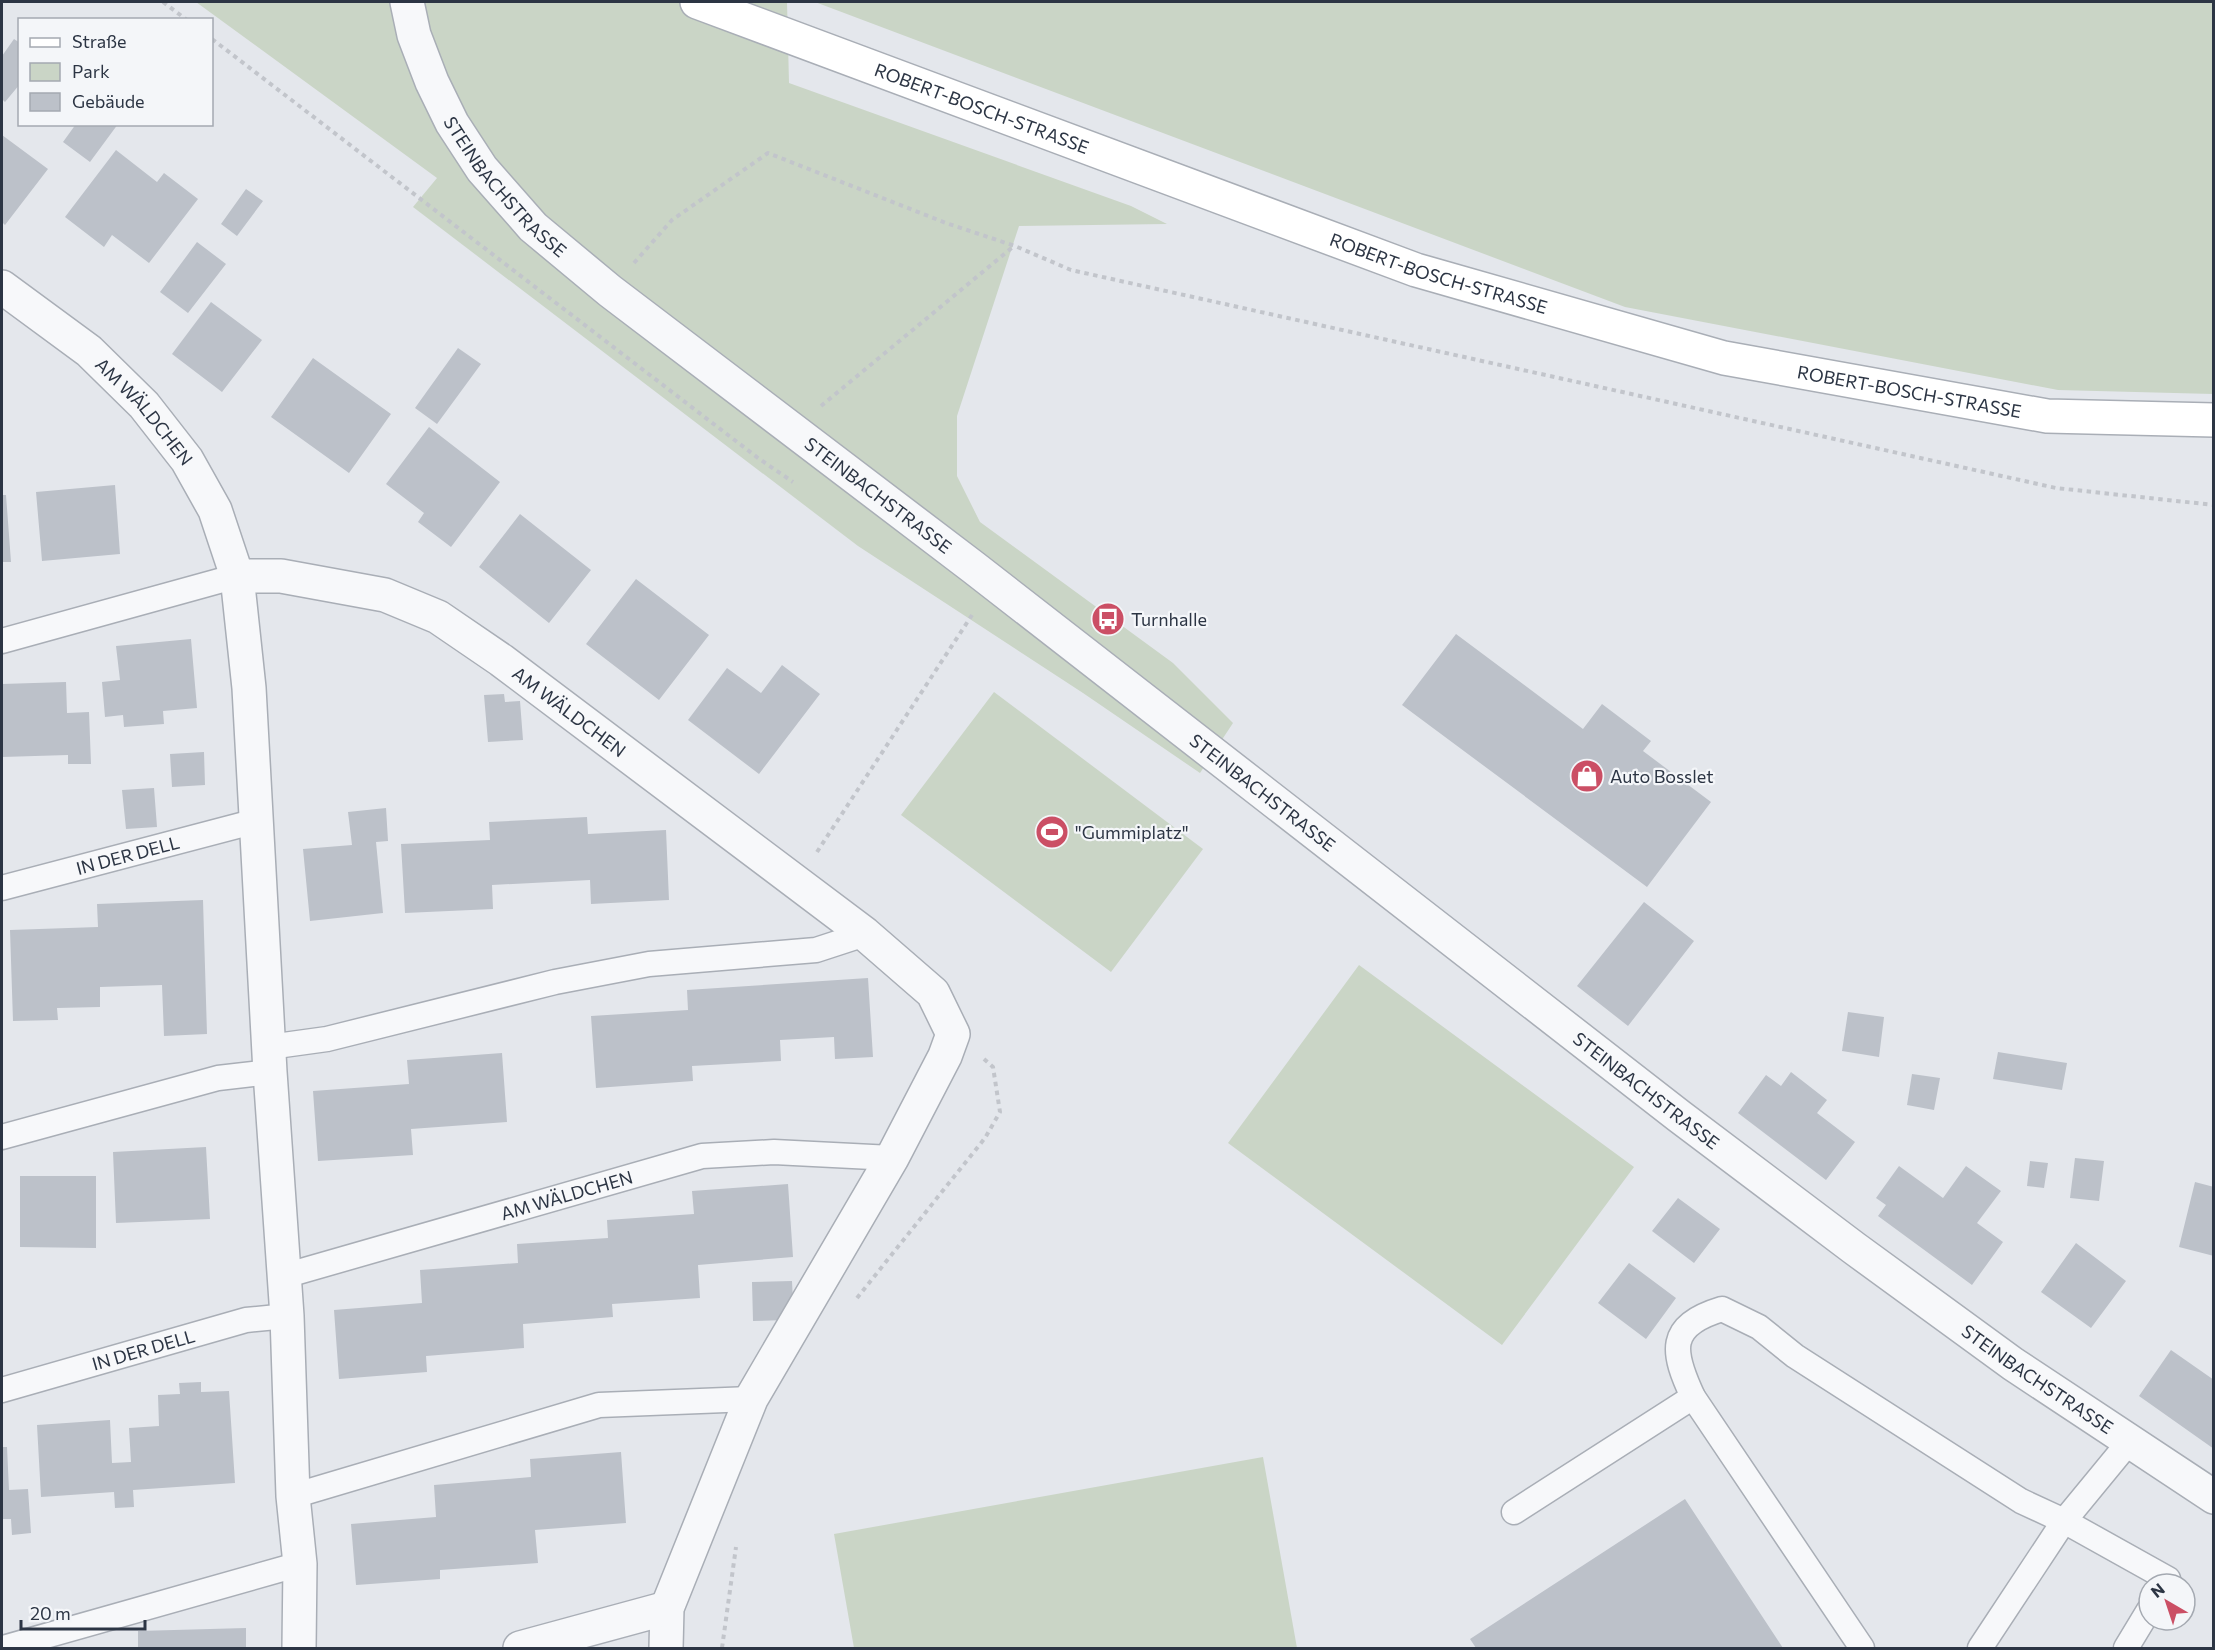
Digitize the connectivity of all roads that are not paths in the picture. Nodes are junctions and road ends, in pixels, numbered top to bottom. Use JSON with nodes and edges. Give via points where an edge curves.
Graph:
{"nodes":[{"id":1,"x":407,"y":2,"type":"edge"},
{"id":2,"x":697,"y":2,"type":"edge"},
{"id":3,"x":2,"y":288,"type":"edge"},
{"id":4,"x":2214,"y":420,"type":"edge"},
{"id":5,"x":237,"y":576,"type":"junction"},
{"id":6,"x":2,"y":640,"type":"edge"},
{"id":7,"x":256,"y":821,"type":"junction"},
{"id":8,"x":2,"y":888,"type":"edge"},
{"id":9,"x":865,"y":934,"type":"junction"},
{"id":10,"x":269,"y":1059,"type":"junction"},
{"id":11,"x":2,"y":1137,"type":"edge"},
{"id":12,"x":892,"y":1158,"type":"junction"},
{"id":13,"x":284,"y":1276,"type":"junction"},
{"id":14,"x":287,"y":1316,"type":"junction"},
{"id":15,"x":2,"y":1390,"type":"edge"},
{"id":16,"x":1693,"y":1397,"type":"junction"},
{"id":17,"x":751,"y":1399,"type":"junction"},
{"id":18,"x":2129,"y":1442,"type":"junction"},
{"id":19,"x":293,"y":1496,"type":"junction"},
{"id":20,"x":2214,"y":1497,"type":"edge"},
{"id":21,"x":1514,"y":1512,"type":"dead end"},
{"id":22,"x":2064,"y":1521,"type":"junction"},
{"id":23,"x":300,"y":1564,"type":"junction"},
{"id":24,"x":2155,"y":1572,"type":"edge"},
{"id":25,"x":668,"y":1608,"type":"junction"},
{"id":26,"x":2137,"y":1630,"type":"edge"},
{"id":27,"x":3,"y":1648,"type":"edge"},
{"id":28,"x":299,"y":1648,"type":"edge"},
{"id":29,"x":520,"y":1648,"type":"edge"},
{"id":30,"x":666,"y":1648,"type":"edge"},
{"id":31,"x":1862,"y":1648,"type":"edge"},
{"id":32,"x":1980,"y":1648,"type":"edge"},
{"id":33,"x":2126,"y":1648,"type":"edge"}],
"edges":[{"from":1,"to":18,"type":"street","name":"STEINBACHSTRASSE","via":[[414,35],[452,123],[482,169],[533,227],[610,291],[1762,1178],[2004,1358]]},
{"from":2,"to":4,"type":"main road","name":"ROBERT-BOSCH-STRASSE","via":[[1416,270],[1724,358],[2047,416]]},
{"from":3,"to":5,"type":"street","name":"AM WÄLDCHEN","via":[[88,351],[144,405],[187,460],[215,510]]},
{"from":5,"to":6,"type":"lane"},
{"from":5,"to":7,"type":"street","name":"AM WÄLDCHEN","via":[[249,688]]},
{"from":5,"to":9,"type":"street","name":"AM WÄLDCHEN","via":[[281,576],[385,595],[438,617],[501,660]]},
{"from":7,"to":8,"type":"lane","name":"IN DER DELL"},
{"from":7,"to":10,"type":"street","name":"AM WÄLDCHEN"},
{"from":9,"to":10,"type":"lane","via":[[816,950],[639,966],[555,982],[327,1039]]},
{"from":9,"to":12,"type":"street","name":"AM WÄLDCHEN","via":[[933,993],[953,1034]]},
{"from":10,"to":11,"type":"lane","via":[[218,1078]]},
{"from":10,"to":13,"type":"street","name":"AM WÄLDCHEN"},
{"from":12,"to":13,"type":"lane","name":"AM WÄLDCHEN","via":[[774,1152],[702,1156]]},
{"from":12,"to":17,"type":"street"},
{"from":13,"to":14,"type":"street","name":"AM WÄLDCHEN"},
{"from":14,"to":15,"type":"lane","name":"IN DER DELL","via":[[246,1320]]},
{"from":14,"to":19,"type":"street","name":"AM WÄLDCHEN"},
{"from":16,"to":21,"type":"lane"},
{"from":16,"to":22,"type":"lane","via":[[1678,1366],[1682,1333],[1697,1317],[1722,1309],[1759,1327],[1796,1356],[1974,1473]]},
{"from":16,"to":31,"type":"lane"},
{"from":17,"to":19,"type":"lane","via":[[598,1406]]},
{"from":17,"to":25,"type":"street"},
{"from":18,"to":20,"type":"street","name":"STEINBACHSTRASSE"},
{"from":18,"to":22,"type":"lane"},
{"from":19,"to":23,"type":"street","name":"AM WÄLDCHEN"},
{"from":22,"to":24,"type":"lane"},
{"from":22,"to":32,"type":"lane"},
{"from":23,"to":27,"type":"lane"},
{"from":23,"to":28,"type":"street","name":"AM WÄLDCHEN"},
{"from":25,"to":29,"type":"street"},
{"from":25,"to":30,"type":"street"},
{"from":26,"to":33,"type":"lane"}]}
